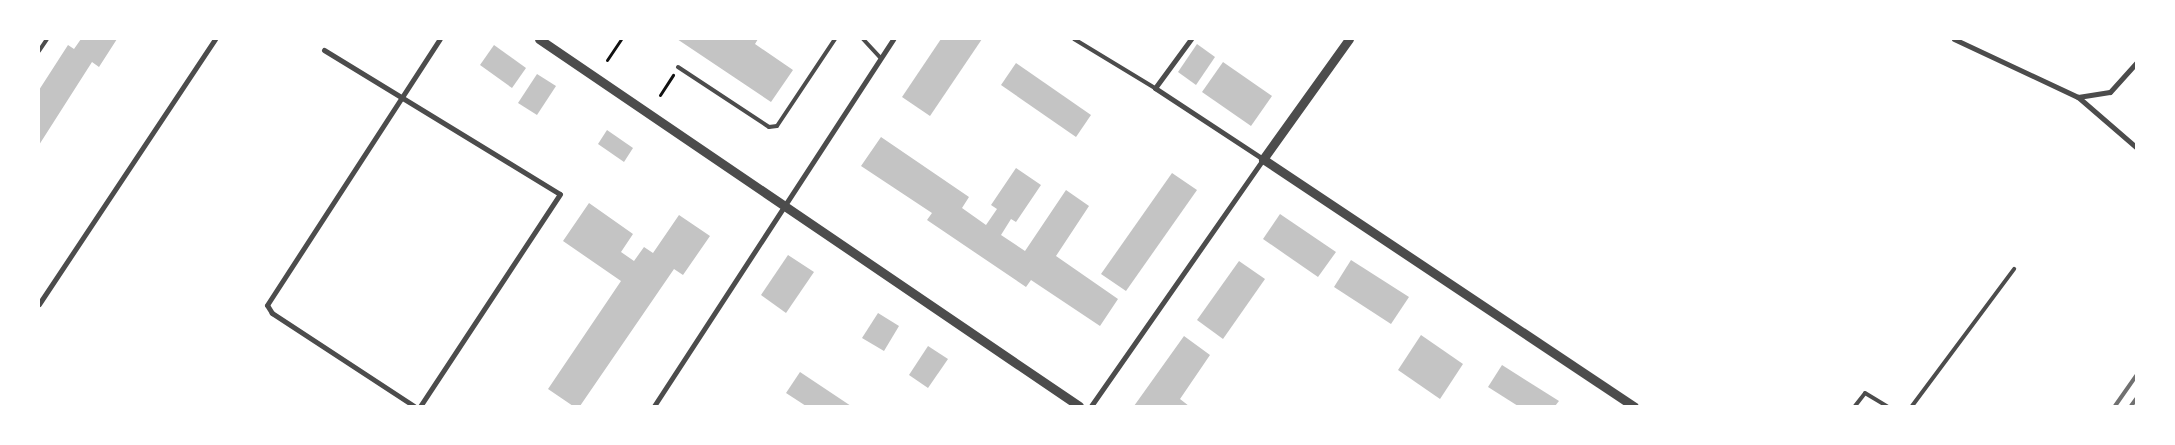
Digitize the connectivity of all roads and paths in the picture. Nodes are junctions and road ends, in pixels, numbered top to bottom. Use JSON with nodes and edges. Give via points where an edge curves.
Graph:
{"nodes":[{"id":1,"x":47,"y":39,"type":"edge"},
{"id":2,"x":215,"y":39,"type":"edge"},
{"id":3,"x":440,"y":39,"type":"edge"},
{"id":4,"x":539,"y":39,"type":"edge"},
{"id":5,"x":621,"y":39,"type":"edge"},
{"id":6,"x":835,"y":39,"type":"edge"},
{"id":7,"x":863,"y":39,"type":"edge"},
{"id":8,"x":893,"y":39,"type":"edge"},
{"id":9,"x":1074,"y":39,"type":"edge"},
{"id":10,"x":1191,"y":39,"type":"edge"},
{"id":11,"x":1349,"y":39,"type":"edge"},
{"id":12,"x":1954,"y":39,"type":"edge"},
{"id":13,"x":324,"y":50,"type":"dead end"},
{"id":14,"x":39,"y":51,"type":"edge"},
{"id":15,"x":881,"y":58,"type":"junction"},
{"id":16,"x":606,"y":60,"type":"dead end"},
{"id":17,"x":2136,"y":64,"type":"edge"},
{"id":18,"x":678,"y":67,"type":"joint"},
{"id":19,"x":1155,"y":88,"type":"junction"},
{"id":20,"x":660,"y":95,"type":"dead end"},
{"id":21,"x":2078,"y":97,"type":"junction"},
{"id":22,"x":401,"y":99,"type":"junction"},
{"id":23,"x":2136,"y":147,"type":"edge"},
{"id":24,"x":1263,"y":159,"type":"junction"},
{"id":25,"x":785,"y":206,"type":"junction"},
{"id":26,"x":2014,"y":268,"type":"dead end"},
{"id":27,"x":39,"y":304,"type":"edge"},
{"id":28,"x":414,"y":406,"type":"edge"},
{"id":29,"x":420,"y":406,"type":"edge"},
{"id":30,"x":654,"y":406,"type":"edge"},
{"id":31,"x":1079,"y":406,"type":"edge"},
{"id":32,"x":1091,"y":406,"type":"edge"},
{"id":33,"x":1634,"y":406,"type":"edge"},
{"id":34,"x":1855,"y":406,"type":"edge"},
{"id":35,"x":1887,"y":406,"type":"edge"},
{"id":36,"x":1912,"y":406,"type":"edge"}],
"edges":[{"from":1,"to":14,"type":"lane"},
{"from":2,"to":27,"type":"street"},
{"from":3,"to":22,"type":"street"},
{"from":4,"to":25,"type":"street"},
{"from":5,"to":16,"type":"path"},
{"from":6,"to":18,"type":"lane","via":[[777,126],[769,127]]},
{"from":7,"to":15,"type":"lane"},
{"from":8,"to":15,"type":"street"},
{"from":9,"to":19,"type":"lane"},
{"from":10,"to":19,"type":"street"},
{"from":11,"to":24,"type":"street"},
{"from":12,"to":21,"type":"street"},
{"from":13,"to":22,"type":"street"},
{"from":15,"to":25,"type":"street"},
{"from":17,"to":21,"type":"street","via":[[2110,92]]},
{"from":18,"to":20,"type":"path"},
{"from":19,"to":24,"type":"street"},
{"from":21,"to":23,"type":"street"},
{"from":22,"to":28,"type":"street","via":[[267,304],[272,313]]},
{"from":22,"to":29,"type":"street","via":[[560,194]]},
{"from":24,"to":32,"type":"street"},
{"from":24,"to":33,"type":"street"},
{"from":25,"to":30,"type":"street"},
{"from":25,"to":31,"type":"street"},
{"from":26,"to":36,"type":"lane"},
{"from":34,"to":35,"type":"lane","via":[[1865,393]]}]}
